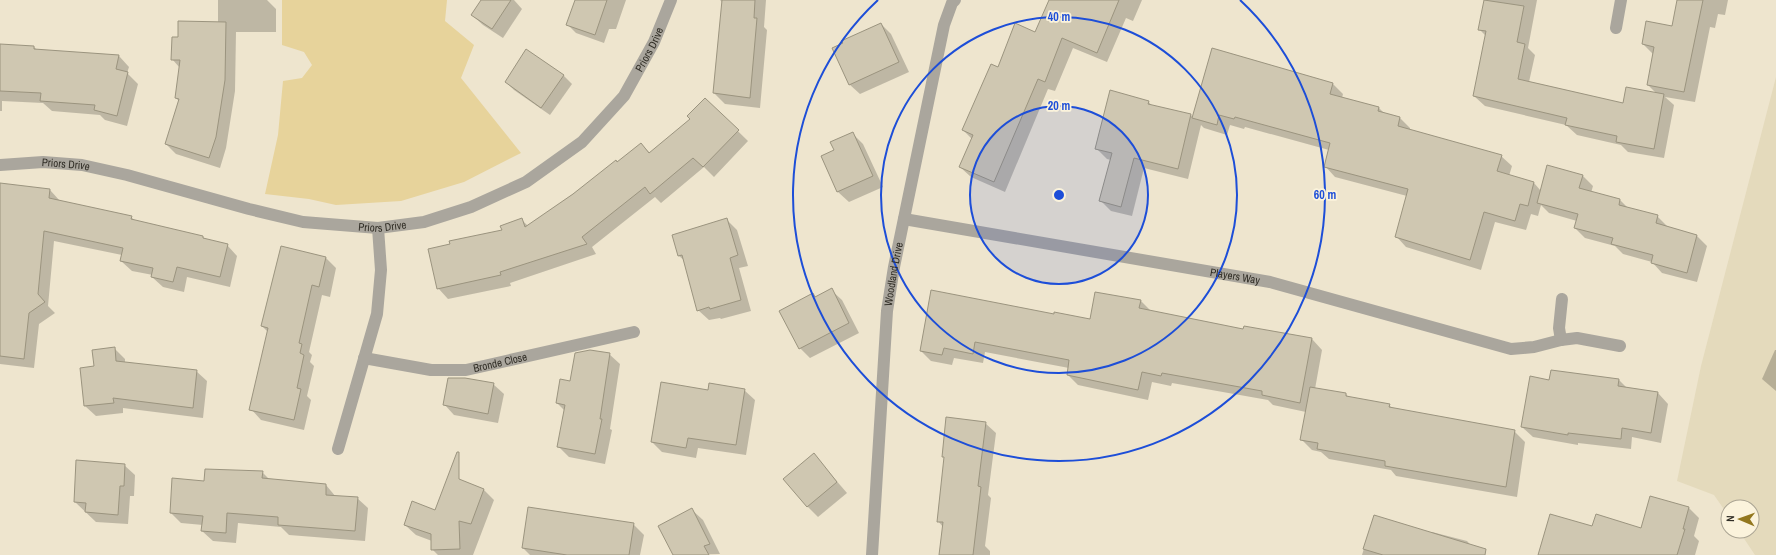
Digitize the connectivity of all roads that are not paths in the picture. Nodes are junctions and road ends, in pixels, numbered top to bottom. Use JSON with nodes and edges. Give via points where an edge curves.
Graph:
{"nodes":[{"id":1,"x":671,"y":0,"type":"edge"},
{"id":2,"x":955,"y":0,"type":"edge"},
{"id":3,"x":1621,"y":0,"type":"edge"},
{"id":4,"x":1616,"y":28,"type":"dead end"},
{"id":5,"x":0,"y":165,"type":"edge"},
{"id":6,"x":904,"y":219,"type":"junction"},
{"id":7,"x":378,"y":228,"type":"junction"},
{"id":8,"x":1562,"y":299,"type":"dead end"},
{"id":9,"x":634,"y":332,"type":"dead end"},
{"id":10,"x":1561,"y":340,"type":"junction"},
{"id":11,"x":1620,"y":346,"type":"dead end"},
{"id":12,"x":364,"y":358,"type":"junction"},
{"id":13,"x":338,"y":449,"type":"dead end"},
{"id":14,"x":872,"y":555,"type":"edge"}],
"edges":[{"from":1,"to":7,"type":"street","name":"Priors Drive","via":[[654,42],[624,96],[582,142],[526,182],[471,207],[424,222]]},
{"from":2,"to":6,"type":"street","name":"Woodland Drive","via":[[944,25]]},
{"from":3,"to":4,"type":"street"},
{"from":5,"to":7,"type":"street","name":"Priors Drive","via":[[42,162],[82,165],[303,222]]},
{"from":6,"to":10,"type":"street","name":"Players Way","via":[[1270,282],[1511,349],[1534,347]]},
{"from":6,"to":14,"type":"street","name":"Woodland Drive","via":[[887,311]]},
{"from":7,"to":12,"type":"street","via":[[381,270],[377,314]]},
{"from":8,"to":10,"type":"street","via":[[1559,328]]},
{"from":9,"to":12,"type":"street","name":"Bronde Close","via":[[466,370],[431,370]]},
{"from":10,"to":11,"type":"street","name":"Players Way","via":[[1577,338]]},
{"from":12,"to":13,"type":"street"}]}
